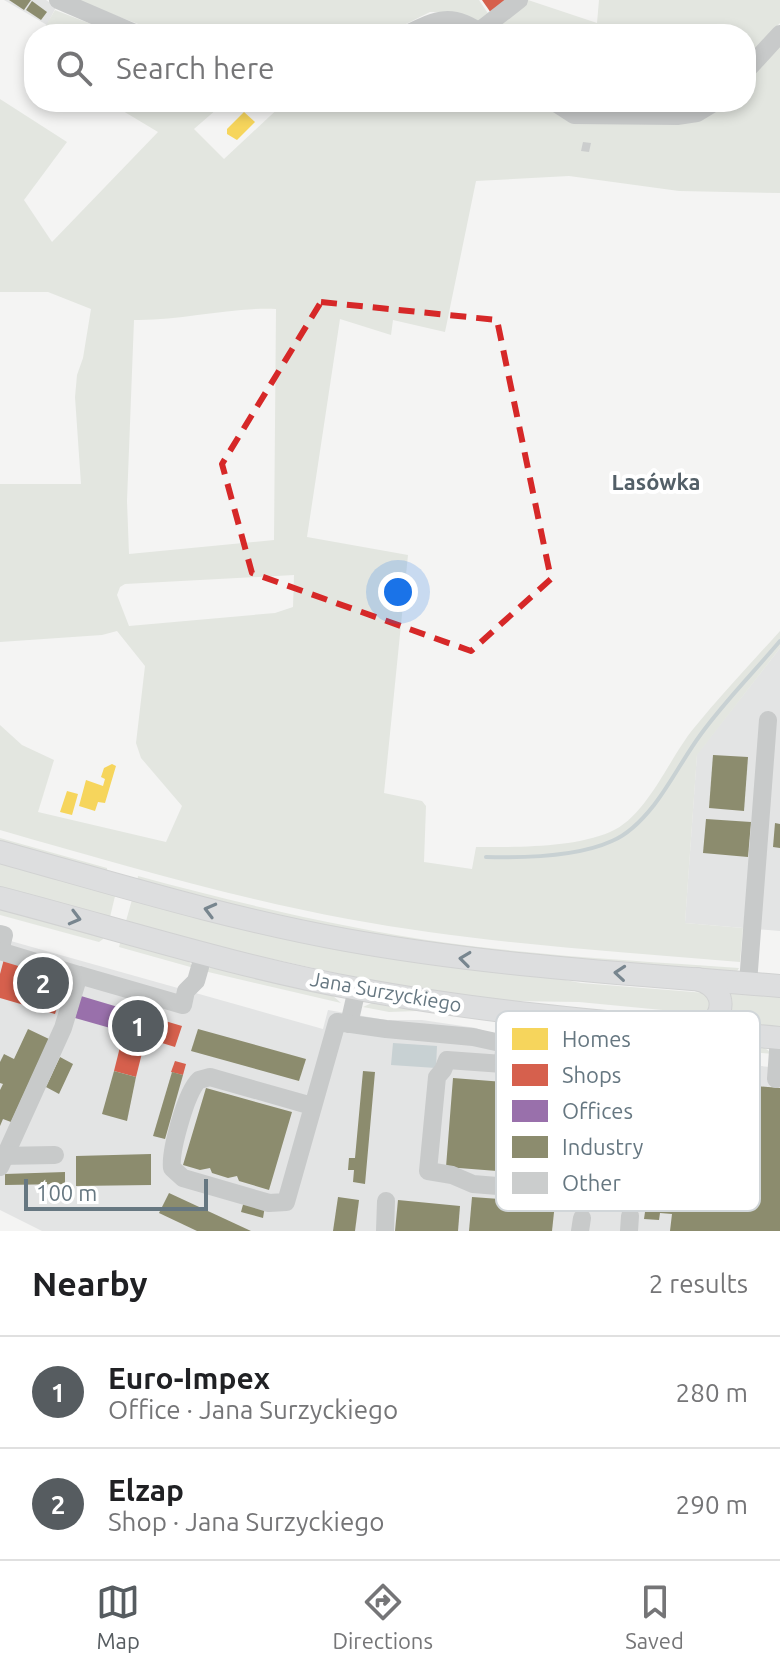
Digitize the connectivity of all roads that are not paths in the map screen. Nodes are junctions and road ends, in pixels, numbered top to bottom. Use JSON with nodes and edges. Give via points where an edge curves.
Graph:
{"nodes":[{"id":1,"x":58,"y":0,"type":"edge"},
{"id":2,"x":519,"y":0,"type":"edge"},
{"id":3,"x":114,"y":24,"type":"edge"},
{"id":4,"x":431,"y":24,"type":"edge"},
{"id":5,"x":464,"y":24,"type":"edge"},
{"id":6,"x":491,"y":24,"type":"edge"},
{"id":7,"x":780,"y":34,"type":"edge"},
{"id":8,"x":756,"y":60,"type":"edge"},
{"id":9,"x":569,"y":112,"type":"edge"},
{"id":10,"x":699,"y":112,"type":"edge"},
{"id":11,"x":768,"y":720,"type":"dead end"},
{"id":12,"x":0,"y":852,"type":"edge"},
{"id":13,"x":0,"y":898,"type":"edge"},
{"id":14,"x":0,"y":934,"type":"edge"},
{"id":15,"x":0,"y":951,"type":"edge"},
{"id":16,"x":204,"y":953,"type":"junction"},
{"id":17,"x":79,"y":975,"type":"junction"},
{"id":18,"x":697,"y":979,"type":"junction"},
{"id":19,"x":748,"y":983,"type":"junction"},
{"id":20,"x":780,"y":986,"type":"edge"},
{"id":21,"x":357,"y":989,"type":"junction"},
{"id":22,"x":506,"y":1011,"type":"edge"},
{"id":23,"x":720,"y":1011,"type":"edge"},
{"id":24,"x":349,"y":1024,"type":"junction"},
{"id":25,"x":779,"y":1038,"type":"edge"},
{"id":26,"x":496,"y":1042,"type":"edge"},
{"id":27,"x":496,"y":1064,"type":"edge"},
{"id":28,"x":776,"y":1079,"type":"dead end"},
{"id":29,"x":312,"y":1106,"type":"junction"},
{"id":30,"x":55,"y":1155,"type":"dead end"},
{"id":31,"x":2,"y":1160,"type":"edge"},
{"id":32,"x":496,"y":1186,"type":"edge"},
{"id":33,"x":386,"y":1201,"type":"dead end"},
{"id":34,"x":385,"y":1231,"type":"edge"}],
"edges":[{"from":1,"to":3,"type":"street"},
{"from":2,"to":6,"type":"street"},
{"from":4,"to":5,"type":"street","via":[[443,19]]},
{"from":7,"to":8,"type":"street"},
{"from":9,"to":10,"type":"street"},
{"from":11,"to":19,"type":"street"},
{"from":18,"to":12,"type":"main road","one_way":true,"via":[[500,963],[357,942],[233,916]]},
{"from":13,"to":16,"type":"main road","name":"Jana Surzyckiego","one_way":true},
{"from":14,"to":15,"type":"street"},
{"from":15,"to":17,"type":"street"},
{"from":16,"to":17,"type":"street","via":[[183,1005]]},
{"from":16,"to":21,"type":"main road","name":"Jana Surzyckiego"},
{"from":17,"to":31,"type":"street","via":[[63,1028]]},
{"from":18,"to":19,"type":"main road"},
{"from":18,"to":23,"type":"main road","via":[[717,990]]},
{"from":19,"to":20,"type":"main road"},
{"from":21,"to":22,"type":"main road","name":"Jana Surzyckiego"},
{"from":21,"to":24,"type":"street"},
{"from":24,"to":26,"type":"street"},
{"from":24,"to":29,"type":"street","via":[[337,1022]]},
{"from":25,"to":28,"type":"street"},
{"from":27,"to":32,"type":"street","via":[[447,1060],[437,1077],[428,1171]]},
{"from":29,"to":29,"type":"street","via":[[286,1202],[275,1205],[226,1191],[183,1178],[172,1168],[190,1091],[199,1080],[210,1077]]},
{"from":30,"to":31,"type":"street"},
{"from":33,"to":34,"type":"street"}]}
